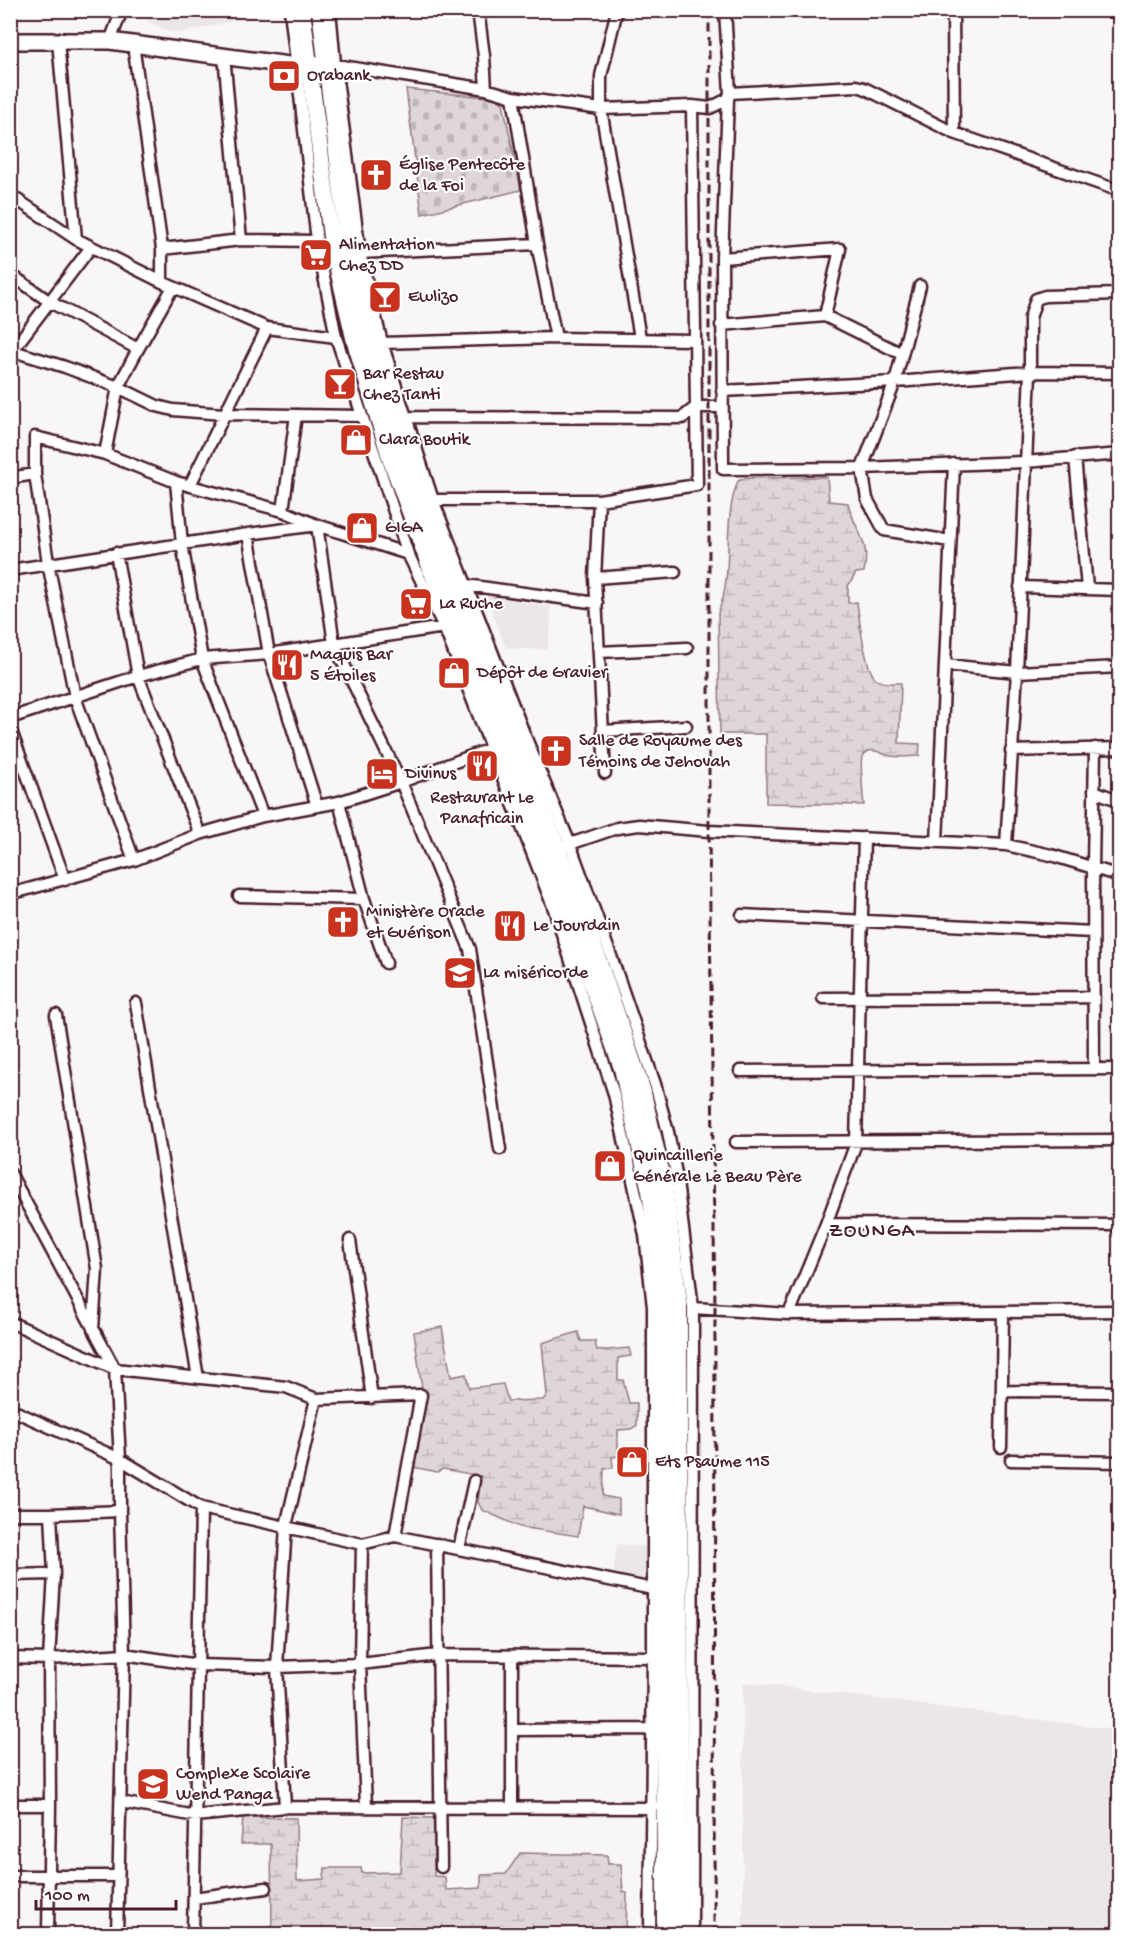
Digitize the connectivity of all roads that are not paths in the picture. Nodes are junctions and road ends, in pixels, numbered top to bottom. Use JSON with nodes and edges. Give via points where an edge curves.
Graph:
{"nodes":[{"id":1,"x":122,"y":10,"type":"edge"},
{"id":2,"x":290,"y":10,"type":"edge"},
{"id":3,"x":302,"y":10,"type":"edge"},
{"id":4,"x":320,"y":10,"type":"edge"},
{"id":5,"x":330,"y":10,"type":"edge"},
{"id":6,"x":478,"y":10,"type":"edge"},
{"id":7,"x":617,"y":10,"type":"edge"},
{"id":8,"x":725,"y":10,"type":"edge"},
{"id":9,"x":953,"y":10,"type":"edge"},
{"id":10,"x":10,"y":41,"type":"edge"},
{"id":11,"x":58,"y":41,"type":"junction"},
{"id":12,"x":110,"y":41,"type":"junction"},
{"id":13,"x":133,"y":44,"type":"junction"},
{"id":14,"x":224,"y":56,"type":"junction"},
{"id":15,"x":330,"y":64,"type":"junction"},
{"id":16,"x":302,"y":65,"type":"junction"},
{"id":17,"x":486,"y":89,"type":"junction"},
{"id":18,"x":729,"y":96,"type":"junction"},
{"id":19,"x":513,"y":97,"type":"junction"},
{"id":20,"x":692,"y":106,"type":"junction"},
{"id":21,"x":601,"y":109,"type":"junction"},
{"id":22,"x":954,"y":133,"type":"junction"},
{"id":23,"x":1119,"y":191,"type":"edge"},
{"id":24,"x":10,"y":195,"type":"edge"},
{"id":25,"x":76,"y":239,"type":"junction"},
{"id":26,"x":241,"y":240,"type":"junction"},
{"id":27,"x":317,"y":241,"type":"junction"},
{"id":28,"x":537,"y":244,"type":"junction"},
{"id":29,"x":91,"y":247,"type":"junction"},
{"id":30,"x":162,"y":249,"type":"junction"},
{"id":31,"x":360,"y":253,"type":"junction"},
{"id":32,"x":722,"y":258,"type":"junction"},
{"id":33,"x":10,"y":274,"type":"edge"},
{"id":34,"x":162,"y":282,"type":"junction"},
{"id":35,"x":920,"y":286,"type":"dead end"},
{"id":36,"x":173,"y":287,"type":"junction"},
{"id":37,"x":1119,"y":294,"type":"edge"},
{"id":38,"x":50,"y":302,"type":"junction"},
{"id":39,"x":825,"y":316,"type":"junction"},
{"id":40,"x":721,"y":325,"type":"junction"},
{"id":41,"x":267,"y":328,"type":"junction"},
{"id":42,"x":336,"y":337,"type":"junction"},
{"id":43,"x":556,"y":338,"type":"junction"},
{"id":44,"x":640,"y":338,"type":"junction"},
{"id":45,"x":694,"y":340,"type":"junction"},
{"id":46,"x":382,"y":343,"type":"junction"},
{"id":47,"x":138,"y":349,"type":"junction"},
{"id":48,"x":11,"y":350,"type":"edge"},
{"id":49,"x":902,"y":354,"type":"junction"},
{"id":50,"x":1030,"y":372,"type":"junction"},
{"id":51,"x":1119,"y":373,"type":"edge"},
{"id":52,"x":895,"y":382,"type":"junction"},
{"id":53,"x":118,"y":387,"type":"junction"},
{"id":54,"x":722,"y":391,"type":"junction"},
{"id":55,"x":696,"y":407,"type":"junction"},
{"id":56,"x":722,"y":407,"type":"junction"},
{"id":57,"x":223,"y":414,"type":"junction"},
{"id":58,"x":296,"y":416,"type":"junction"},
{"id":59,"x":361,"y":416,"type":"junction"},
{"id":60,"x":405,"y":417,"type":"junction"},
{"id":61,"x":105,"y":454,"type":"junction"},
{"id":62,"x":1119,"y":454,"type":"edge"},
{"id":63,"x":1075,"y":457,"type":"junction"},
{"id":64,"x":1025,"y":462,"type":"junction"},
{"id":65,"x":954,"y":464,"type":"junction"},
{"id":66,"x":862,"y":468,"type":"junction"},
{"id":67,"x":35,"y":474,"type":"junction"},
{"id":68,"x":10,"y":478,"type":"edge"},
{"id":69,"x":176,"y":482,"type":"junction"},
{"id":70,"x":190,"y":485,"type":"junction"},
{"id":71,"x":433,"y":500,"type":"junction"},
{"id":72,"x":599,"y":500,"type":"junction"},
{"id":73,"x":284,"y":511,"type":"junction"},
{"id":74,"x":317,"y":525,"type":"junction"},
{"id":75,"x":248,"y":534,"type":"junction"},
{"id":76,"x":950,"y":541,"type":"junction"},
{"id":77,"x":182,"y":544,"type":"junction"},
{"id":78,"x":116,"y":553,"type":"junction"},
{"id":79,"x":408,"y":554,"type":"junction"},
{"id":80,"x":48,"y":563,"type":"junction"},
{"id":81,"x":10,"y":570,"type":"edge"},
{"id":82,"x":675,"y":572,"type":"dead end"},
{"id":83,"x":595,"y":578,"type":"junction"},
{"id":84,"x":466,"y":585,"type":"junction"},
{"id":85,"x":1020,"y":587,"type":"junction"},
{"id":86,"x":1087,"y":588,"type":"junction"},
{"id":87,"x":1119,"y":590,"type":"edge"},
{"id":88,"x":597,"y":603,"type":"junction"},
{"id":89,"x":444,"y":627,"type":"junction"},
{"id":90,"x":334,"y":644,"type":"junction"},
{"id":91,"x":687,"y":648,"type":"dead end"},
{"id":92,"x":599,"y":652,"type":"junction"},
{"id":93,"x":269,"y":654,"type":"junction"},
{"id":94,"x":202,"y":659,"type":"junction"},
{"id":95,"x":945,"y":665,"type":"junction"},
{"id":96,"x":1119,"y":668,"type":"edge"},
{"id":97,"x":1017,"y":672,"type":"junction"},
{"id":98,"x":138,"y":676,"type":"junction"},
{"id":99,"x":75,"y":697,"type":"junction"},
{"id":100,"x":10,"y":718,"type":"edge"},
{"id":101,"x":686,"y":726,"type":"dead end"},
{"id":102,"x":10,"y":728,"type":"edge"},
{"id":103,"x":603,"y":731,"type":"junction"},
{"id":104,"x":1095,"y":748,"type":"junction"},
{"id":105,"x":1119,"y":748,"type":"edge"},
{"id":106,"x":490,"y":749,"type":"junction"},
{"id":107,"x":1011,"y":751,"type":"junction"},
{"id":108,"x":604,"y":773,"type":"dead end"},
{"id":109,"x":401,"y":782,"type":"junction"},
{"id":110,"x":1094,"y":791,"type":"junction"},
{"id":111,"x":1119,"y":801,"type":"edge"},
{"id":112,"x":339,"y":802,"type":"junction"},
{"id":113,"x":317,"y":806,"type":"junction"},
{"id":114,"x":263,"y":816,"type":"junction"},
{"id":115,"x":200,"y":834,"type":"junction"},
{"id":116,"x":864,"y":838,"type":"junction"},
{"id":117,"x":937,"y":842,"type":"junction"},
{"id":118,"x":1006,"y":845,"type":"junction"},
{"id":119,"x":564,"y":846,"type":"junction"},
{"id":120,"x":134,"y":860,"type":"junction"},
{"id":121,"x":1093,"y":867,"type":"junction"},
{"id":122,"x":1119,"y":876,"type":"edge"},
{"id":123,"x":65,"y":880,"type":"junction"},
{"id":124,"x":10,"y":894,"type":"edge"},
{"id":125,"x":239,"y":896,"type":"dead end"},
{"id":126,"x":364,"y":899,"type":"junction"},
{"id":127,"x":742,"y":915,"type":"dead end"},
{"id":128,"x":862,"y":922,"type":"junction"},
{"id":129,"x":1093,"y":932,"type":"junction"},
{"id":130,"x":386,"y":963,"type":"dead end"},
{"id":131,"x":1094,"y":997,"type":"junction"},
{"id":132,"x":823,"y":998,"type":"dead end"},
{"id":133,"x":860,"y":998,"type":"junction"},
{"id":134,"x":136,"y":1003,"type":"dead end"},
{"id":135,"x":56,"y":1015,"type":"dead end"},
{"id":136,"x":1094,"y":1069,"type":"junction"},
{"id":137,"x":1119,"y":1069,"type":"edge"},
{"id":138,"x":858,"y":1070,"type":"junction"},
{"id":139,"x":740,"y":1071,"type":"dead end"},
{"id":140,"x":1119,"y":1140,"type":"edge"},
{"id":141,"x":736,"y":1142,"type":"dead end"},
{"id":142,"x":855,"y":1143,"type":"junction"},
{"id":143,"x":500,"y":1149,"type":"dead end"},
{"id":144,"x":10,"y":1173,"type":"edge"},
{"id":145,"x":826,"y":1224,"type":"junction"},
{"id":146,"x":1119,"y":1226,"type":"edge"},
{"id":147,"x":350,"y":1240,"type":"dead end"},
{"id":148,"x":693,"y":1308,"type":"junction"},
{"id":149,"x":1119,"y":1311,"type":"edge"},
{"id":150,"x":789,"y":1314,"type":"junction"},
{"id":151,"x":1003,"y":1314,"type":"junction"},
{"id":152,"x":10,"y":1322,"type":"edge"},
{"id":153,"x":93,"y":1330,"type":"junction"},
{"id":154,"x":115,"y":1369,"type":"junction"},
{"id":155,"x":198,"y":1378,"type":"junction"},
{"id":156,"x":1002,"y":1391,"type":"junction"},
{"id":157,"x":1119,"y":1392,"type":"edge"},
{"id":158,"x":372,"y":1398,"type":"junction"},
{"id":159,"x":316,"y":1399,"type":"junction"},
{"id":160,"x":11,"y":1409,"type":"edge"},
{"id":161,"x":1001,"y":1447,"type":"dead end"},
{"id":162,"x":120,"y":1459,"type":"junction"},
{"id":163,"x":1011,"y":1460,"type":"dead end"},
{"id":164,"x":1119,"y":1462,"type":"edge"},
{"id":165,"x":474,"y":1481,"type":"dead end"},
{"id":166,"x":201,"y":1508,"type":"junction"},
{"id":167,"x":120,"y":1511,"type":"junction"},
{"id":168,"x":10,"y":1514,"type":"edge"},
{"id":169,"x":51,"y":1514,"type":"junction"},
{"id":170,"x":286,"y":1526,"type":"junction"},
{"id":171,"x":396,"y":1536,"type":"junction"},
{"id":172,"x":362,"y":1544,"type":"junction"},
{"id":173,"x":437,"y":1544,"type":"junction"},
{"id":174,"x":459,"y":1549,"type":"junction"},
{"id":175,"x":54,"y":1574,"type":"junction"},
{"id":176,"x":10,"y":1575,"type":"edge"},
{"id":177,"x":653,"y":1588,"type":"junction"},
{"id":178,"x":124,"y":1654,"type":"junction"},
{"id":179,"x":438,"y":1655,"type":"junction"},
{"id":180,"x":512,"y":1656,"type":"junction"},
{"id":181,"x":653,"y":1657,"type":"junction"},
{"id":182,"x":10,"y":1659,"type":"edge"},
{"id":183,"x":49,"y":1659,"type":"junction"},
{"id":184,"x":360,"y":1664,"type":"junction"},
{"id":185,"x":198,"y":1665,"type":"junction"},
{"id":186,"x":278,"y":1667,"type":"junction"},
{"id":187,"x":652,"y":1729,"type":"junction"},
{"id":188,"x":512,"y":1730,"type":"junction"},
{"id":189,"x":121,"y":1802,"type":"junction"},
{"id":190,"x":10,"y":1805,"type":"edge"},
{"id":191,"x":50,"y":1805,"type":"junction"},
{"id":192,"x":366,"y":1806,"type":"junction"},
{"id":193,"x":441,"y":1806,"type":"junction"},
{"id":194,"x":285,"y":1807,"type":"junction"},
{"id":195,"x":512,"y":1808,"type":"junction"},
{"id":196,"x":651,"y":1808,"type":"junction"},
{"id":197,"x":195,"y":1816,"type":"junction"},
{"id":198,"x":441,"y":1867,"type":"dead end"},
{"id":199,"x":10,"y":1876,"type":"edge"},
{"id":200,"x":49,"y":1876,"type":"junction"},
{"id":201,"x":118,"y":1876,"type":"junction"},
{"id":202,"x":266,"y":1888,"type":"dead end"},
{"id":203,"x":194,"y":1899,"type":"junction"},
{"id":204,"x":48,"y":1935,"type":"edge"},
{"id":205,"x":117,"y":1935,"type":"edge"},
{"id":206,"x":193,"y":1935,"type":"edge"},
{"id":207,"x":650,"y":1935,"type":"edge"},
{"id":208,"x":665,"y":1935,"type":"edge"},
{"id":209,"x":680,"y":1935,"type":"edge"},
{"id":210,"x":692,"y":1935,"type":"edge"}],
"edges":[{"from":1,"to":12,"type":"street"},
{"from":2,"to":16,"type":"street"},
{"from":3,"to":16,"type":"highway"},
{"from":4,"to":15,"type":"highway"},
{"from":5,"to":15,"type":"street"},
{"from":6,"to":17,"type":"street"},
{"from":7,"to":21,"type":"street","via":[[600,76]]},
{"from":8,"to":18,"type":"street"},
{"from":9,"to":22,"type":"street"},
{"from":10,"to":11,"type":"main road"},
{"from":11,"to":12,"type":"main road"},
{"from":11,"to":25,"type":"street"},
{"from":12,"to":13,"type":"main road"},
{"from":13,"to":14,"type":"main road"},
{"from":13,"to":30,"type":"street"},
{"from":14,"to":16,"type":"main road"},
{"from":14,"to":26,"type":"street"},
{"from":15,"to":16,"type":"main road"},
{"from":15,"to":17,"type":"street"},
{"from":15,"to":31,"type":"street"},
{"from":15,"to":119,"type":"highway","via":[[348,244],[370,337],[406,457],[448,571]]},
{"from":16,"to":27,"type":"street"},
{"from":16,"to":208,"type":"highway","via":[[332,244],[355,342],[391,460],[564,906],[622,1068],[650,1191],[665,1325]]},
{"from":17,"to":19,"type":"street"},
{"from":18,"to":20,"type":"street","via":[[710,108]]},
{"from":18,"to":22,"type":"street","via":[[855,86]]},
{"from":18,"to":32,"type":"street"},
{"from":19,"to":21,"type":"street"},
{"from":19,"to":28,"type":"street"},
{"from":20,"to":21,"type":"street"},
{"from":20,"to":45,"type":"street"},
{"from":21,"to":44,"type":"street"},
{"from":22,"to":23,"type":"street"},
{"from":24,"to":25,"type":"street"},
{"from":25,"to":29,"type":"street"},
{"from":26,"to":27,"type":"street"},
{"from":26,"to":30,"type":"street"},
{"from":27,"to":42,"type":"street"},
{"from":28,"to":31,"type":"street"},
{"from":28,"to":43,"type":"street"},
{"from":29,"to":34,"type":"street"},
{"from":29,"to":38,"type":"street"},
{"from":30,"to":34,"type":"street"},
{"from":31,"to":46,"type":"street"},
{"from":32,"to":39,"type":"street","via":[[840,249]]},
{"from":32,"to":40,"type":"street"},
{"from":33,"to":38,"type":"street"},
{"from":34,"to":36,"type":"street"},
{"from":35,"to":49,"type":"street"},
{"from":36,"to":41,"type":"street"},
{"from":36,"to":47,"type":"street"},
{"from":37,"to":50,"type":"street","via":[[1036,299],[1030,318]]},
{"from":38,"to":47,"type":"street"},
{"from":38,"to":48,"type":"street"},
{"from":39,"to":40,"type":"street"},
{"from":39,"to":49,"type":"street"},
{"from":40,"to":54,"type":"street"},
{"from":41,"to":42,"type":"street"},
{"from":41,"to":57,"type":"street"},
{"from":42,"to":59,"type":"street"},
{"from":43,"to":44,"type":"street"},
{"from":43,"to":46,"type":"street"},
{"from":44,"to":45,"type":"street"},
{"from":45,"to":55,"type":"street"},
{"from":46,"to":60,"type":"street"},
{"from":47,"to":53,"type":"street"},
{"from":48,"to":53,"type":"street"},
{"from":49,"to":52,"type":"street"},
{"from":50,"to":51,"type":"street"},
{"from":50,"to":52,"type":"street"},
{"from":50,"to":64,"type":"street"},
{"from":52,"to":54,"type":"street"},
{"from":52,"to":66,"type":"street"},
{"from":53,"to":57,"type":"street","via":[[157,406]]},
{"from":53,"to":61,"type":"street"},
{"from":54,"to":56,"type":"street"},
{"from":55,"to":56,"type":"street"},
{"from":55,"to":60,"type":"street","via":[[682,418]]},
{"from":55,"to":72,"type":"street","via":[[697,485]]},
{"from":56,"to":66,"type":"street","via":[[723,470]]},
{"from":57,"to":58,"type":"street"},
{"from":57,"to":70,"type":"street"},
{"from":58,"to":59,"type":"street"},
{"from":58,"to":73,"type":"street"},
{"from":59,"to":79,"type":"street"},
{"from":60,"to":71,"type":"street"},
{"from":61,"to":67,"type":"street","via":[[35,437]]},
{"from":61,"to":69,"type":"street"},
{"from":62,"to":63,"type":"street"},
{"from":63,"to":64,"type":"street"},
{"from":63,"to":86,"type":"street"},
{"from":64,"to":65,"type":"street"},
{"from":64,"to":85,"type":"street"},
{"from":65,"to":66,"type":"street"},
{"from":65,"to":76,"type":"street"},
{"from":66,"to":76,"type":"street","via":[[867,499],[884,530]]},
{"from":67,"to":68,"type":"street"},
{"from":67,"to":80,"type":"street"},
{"from":69,"to":70,"type":"street"},
{"from":69,"to":77,"type":"street"},
{"from":70,"to":73,"type":"street"},
{"from":71,"to":72,"type":"street"},
{"from":71,"to":84,"type":"street"},
{"from":72,"to":83,"type":"street"},
{"from":73,"to":74,"type":"street"},
{"from":74,"to":75,"type":"street"},
{"from":74,"to":79,"type":"street"},
{"from":74,"to":90,"type":"street"},
{"from":75,"to":77,"type":"street"},
{"from":75,"to":93,"type":"street"},
{"from":76,"to":95,"type":"street"},
{"from":77,"to":78,"type":"street"},
{"from":77,"to":94,"type":"street"},
{"from":78,"to":80,"type":"street"},
{"from":78,"to":98,"type":"street"},
{"from":79,"to":89,"type":"street"},
{"from":80,"to":81,"type":"street"},
{"from":80,"to":99,"type":"street"},
{"from":82,"to":83,"type":"street"},
{"from":83,"to":88,"type":"street"},
{"from":84,"to":88,"type":"street"},
{"from":84,"to":119,"type":"street"},
{"from":85,"to":86,"type":"street"},
{"from":85,"to":97,"type":"street"},
{"from":86,"to":87,"type":"street"},
{"from":88,"to":92,"type":"street"},
{"from":89,"to":90,"type":"street"},
{"from":89,"to":106,"type":"street"},
{"from":90,"to":93,"type":"street"},
{"from":90,"to":109,"type":"street"},
{"from":91,"to":92,"type":"street"},
{"from":92,"to":103,"type":"street"},
{"from":93,"to":94,"type":"street"},
{"from":93,"to":113,"type":"street"},
{"from":94,"to":98,"type":"street"},
{"from":94,"to":114,"type":"street"},
{"from":95,"to":97,"type":"street"},
{"from":95,"to":117,"type":"street"},
{"from":96,"to":97,"type":"street"},
{"from":97,"to":107,"type":"street"},
{"from":98,"to":99,"type":"street"},
{"from":98,"to":115,"type":"street"},
{"from":99,"to":100,"type":"street"},
{"from":99,"to":120,"type":"street"},
{"from":101,"to":103,"type":"street"},
{"from":102,"to":123,"type":"street"},
{"from":103,"to":108,"type":"street"},
{"from":104,"to":105,"type":"street"},
{"from":104,"to":107,"type":"street"},
{"from":104,"to":110,"type":"street"},
{"from":106,"to":109,"type":"street"},
{"from":106,"to":177,"type":"street","via":[[554,909],[594,1027],[614,1094],[645,1234],[653,1307]]},
{"from":107,"to":118,"type":"street"},
{"from":109,"to":112,"type":"street"},
{"from":109,"to":143,"type":"street","via":[[470,949]]},
{"from":110,"to":111,"type":"street"},
{"from":110,"to":121,"type":"street"},
{"from":112,"to":113,"type":"street"},
{"from":112,"to":126,"type":"street"},
{"from":113,"to":114,"type":"street"},
{"from":114,"to":115,"type":"street"},
{"from":115,"to":120,"type":"street"},
{"from":116,"to":117,"type":"street"},
{"from":116,"to":119,"type":"street","via":[[639,825],[617,828]]},
{"from":116,"to":128,"type":"street"},
{"from":117,"to":118,"type":"street"},
{"from":118,"to":121,"type":"street"},
{"from":119,"to":148,"type":"street","via":[[628,1005],[666,1123]]},
{"from":119,"to":209,"type":"highway","via":[[578,900],[642,1089],[661,1166],[676,1269],[680,1342]]},
{"from":120,"to":123,"type":"street"},
{"from":121,"to":122,"type":"street"},
{"from":121,"to":129,"type":"street"},
{"from":123,"to":124,"type":"street"},
{"from":125,"to":126,"type":"street"},
{"from":126,"to":130,"type":"street"},
{"from":127,"to":128,"type":"street"},
{"from":128,"to":129,"type":"street"},
{"from":128,"to":133,"type":"street"},
{"from":129,"to":131,"type":"street"},
{"from":131,"to":133,"type":"street"},
{"from":131,"to":136,"type":"street"},
{"from":132,"to":133,"type":"street"},
{"from":133,"to":138,"type":"street"},
{"from":134,"to":155,"type":"street"},
{"from":135,"to":153,"type":"street","via":[[98,1269]]},
{"from":136,"to":137,"type":"street"},
{"from":136,"to":138,"type":"street"},
{"from":138,"to":139,"type":"street"},
{"from":138,"to":142,"type":"street"},
{"from":140,"to":142,"type":"street"},
{"from":141,"to":142,"type":"street"},
{"from":142,"to":145,"type":"street"},
{"from":144,"to":153,"type":"street"},
{"from":145,"to":146,"type":"street"},
{"from":145,"to":150,"type":"street"},
{"from":147,"to":158,"type":"street"},
{"from":148,"to":150,"type":"street"},
{"from":148,"to":210,"type":"street"},
{"from":149,"to":151,"type":"street"},
{"from":150,"to":151,"type":"street"},
{"from":151,"to":156,"type":"street"},
{"from":152,"to":154,"type":"street"},
{"from":153,"to":154,"type":"street"},
{"from":154,"to":155,"type":"street"},
{"from":154,"to":162,"type":"street"},
{"from":155,"to":159,"type":"street","via":[[286,1387]]},
{"from":156,"to":157,"type":"street"},
{"from":156,"to":161,"type":"street"},
{"from":158,"to":159,"type":"street"},
{"from":158,"to":171,"type":"street","via":[[421,1395]]},
{"from":159,"to":170,"type":"street"},
{"from":160,"to":162,"type":"street"},
{"from":162,"to":166,"type":"street"},
{"from":162,"to":167,"type":"street"},
{"from":163,"to":164,"type":"street"},
{"from":165,"to":174,"type":"street"},
{"from":166,"to":170,"type":"street"},
{"from":166,"to":185,"type":"street"},
{"from":167,"to":169,"type":"street"},
{"from":167,"to":178,"type":"street"},
{"from":168,"to":169,"type":"street"},
{"from":169,"to":175,"type":"street"},
{"from":170,"to":172,"type":"street"},
{"from":170,"to":186,"type":"street"},
{"from":171,"to":172,"type":"street"},
{"from":171,"to":173,"type":"street"},
{"from":172,"to":184,"type":"street"},
{"from":173,"to":174,"type":"street"},
{"from":173,"to":179,"type":"street"},
{"from":174,"to":177,"type":"street"},
{"from":175,"to":176,"type":"street"},
{"from":175,"to":183,"type":"street"},
{"from":177,"to":181,"type":"street"},
{"from":178,"to":183,"type":"street"},
{"from":178,"to":185,"type":"street"},
{"from":178,"to":189,"type":"street"},
{"from":179,"to":180,"type":"street"},
{"from":179,"to":184,"type":"street"},
{"from":179,"to":193,"type":"street"},
{"from":180,"to":181,"type":"street"},
{"from":180,"to":188,"type":"street"},
{"from":181,"to":187,"type":"street"},
{"from":182,"to":183,"type":"street"},
{"from":183,"to":191,"type":"street"},
{"from":184,"to":186,"type":"street"},
{"from":184,"to":192,"type":"street"},
{"from":185,"to":186,"type":"street"},
{"from":185,"to":197,"type":"street"},
{"from":186,"to":194,"type":"street"},
{"from":187,"to":188,"type":"street"},
{"from":187,"to":196,"type":"street"},
{"from":188,"to":195,"type":"street"},
{"from":189,"to":197,"type":"street"},
{"from":189,"to":201,"type":"street"},
{"from":190,"to":191,"type":"street"},
{"from":191,"to":200,"type":"street"},
{"from":192,"to":193,"type":"street"},
{"from":192,"to":194,"type":"street"},
{"from":193,"to":195,"type":"street"},
{"from":193,"to":198,"type":"street"},
{"from":194,"to":197,"type":"street"},
{"from":195,"to":196,"type":"street"},
{"from":196,"to":207,"type":"street"},
{"from":197,"to":203,"type":"street"},
{"from":199,"to":200,"type":"street"},
{"from":200,"to":201,"type":"street"},
{"from":200,"to":204,"type":"street"},
{"from":201,"to":205,"type":"street"},
{"from":202,"to":203,"type":"street"},
{"from":203,"to":206,"type":"street"}]}
